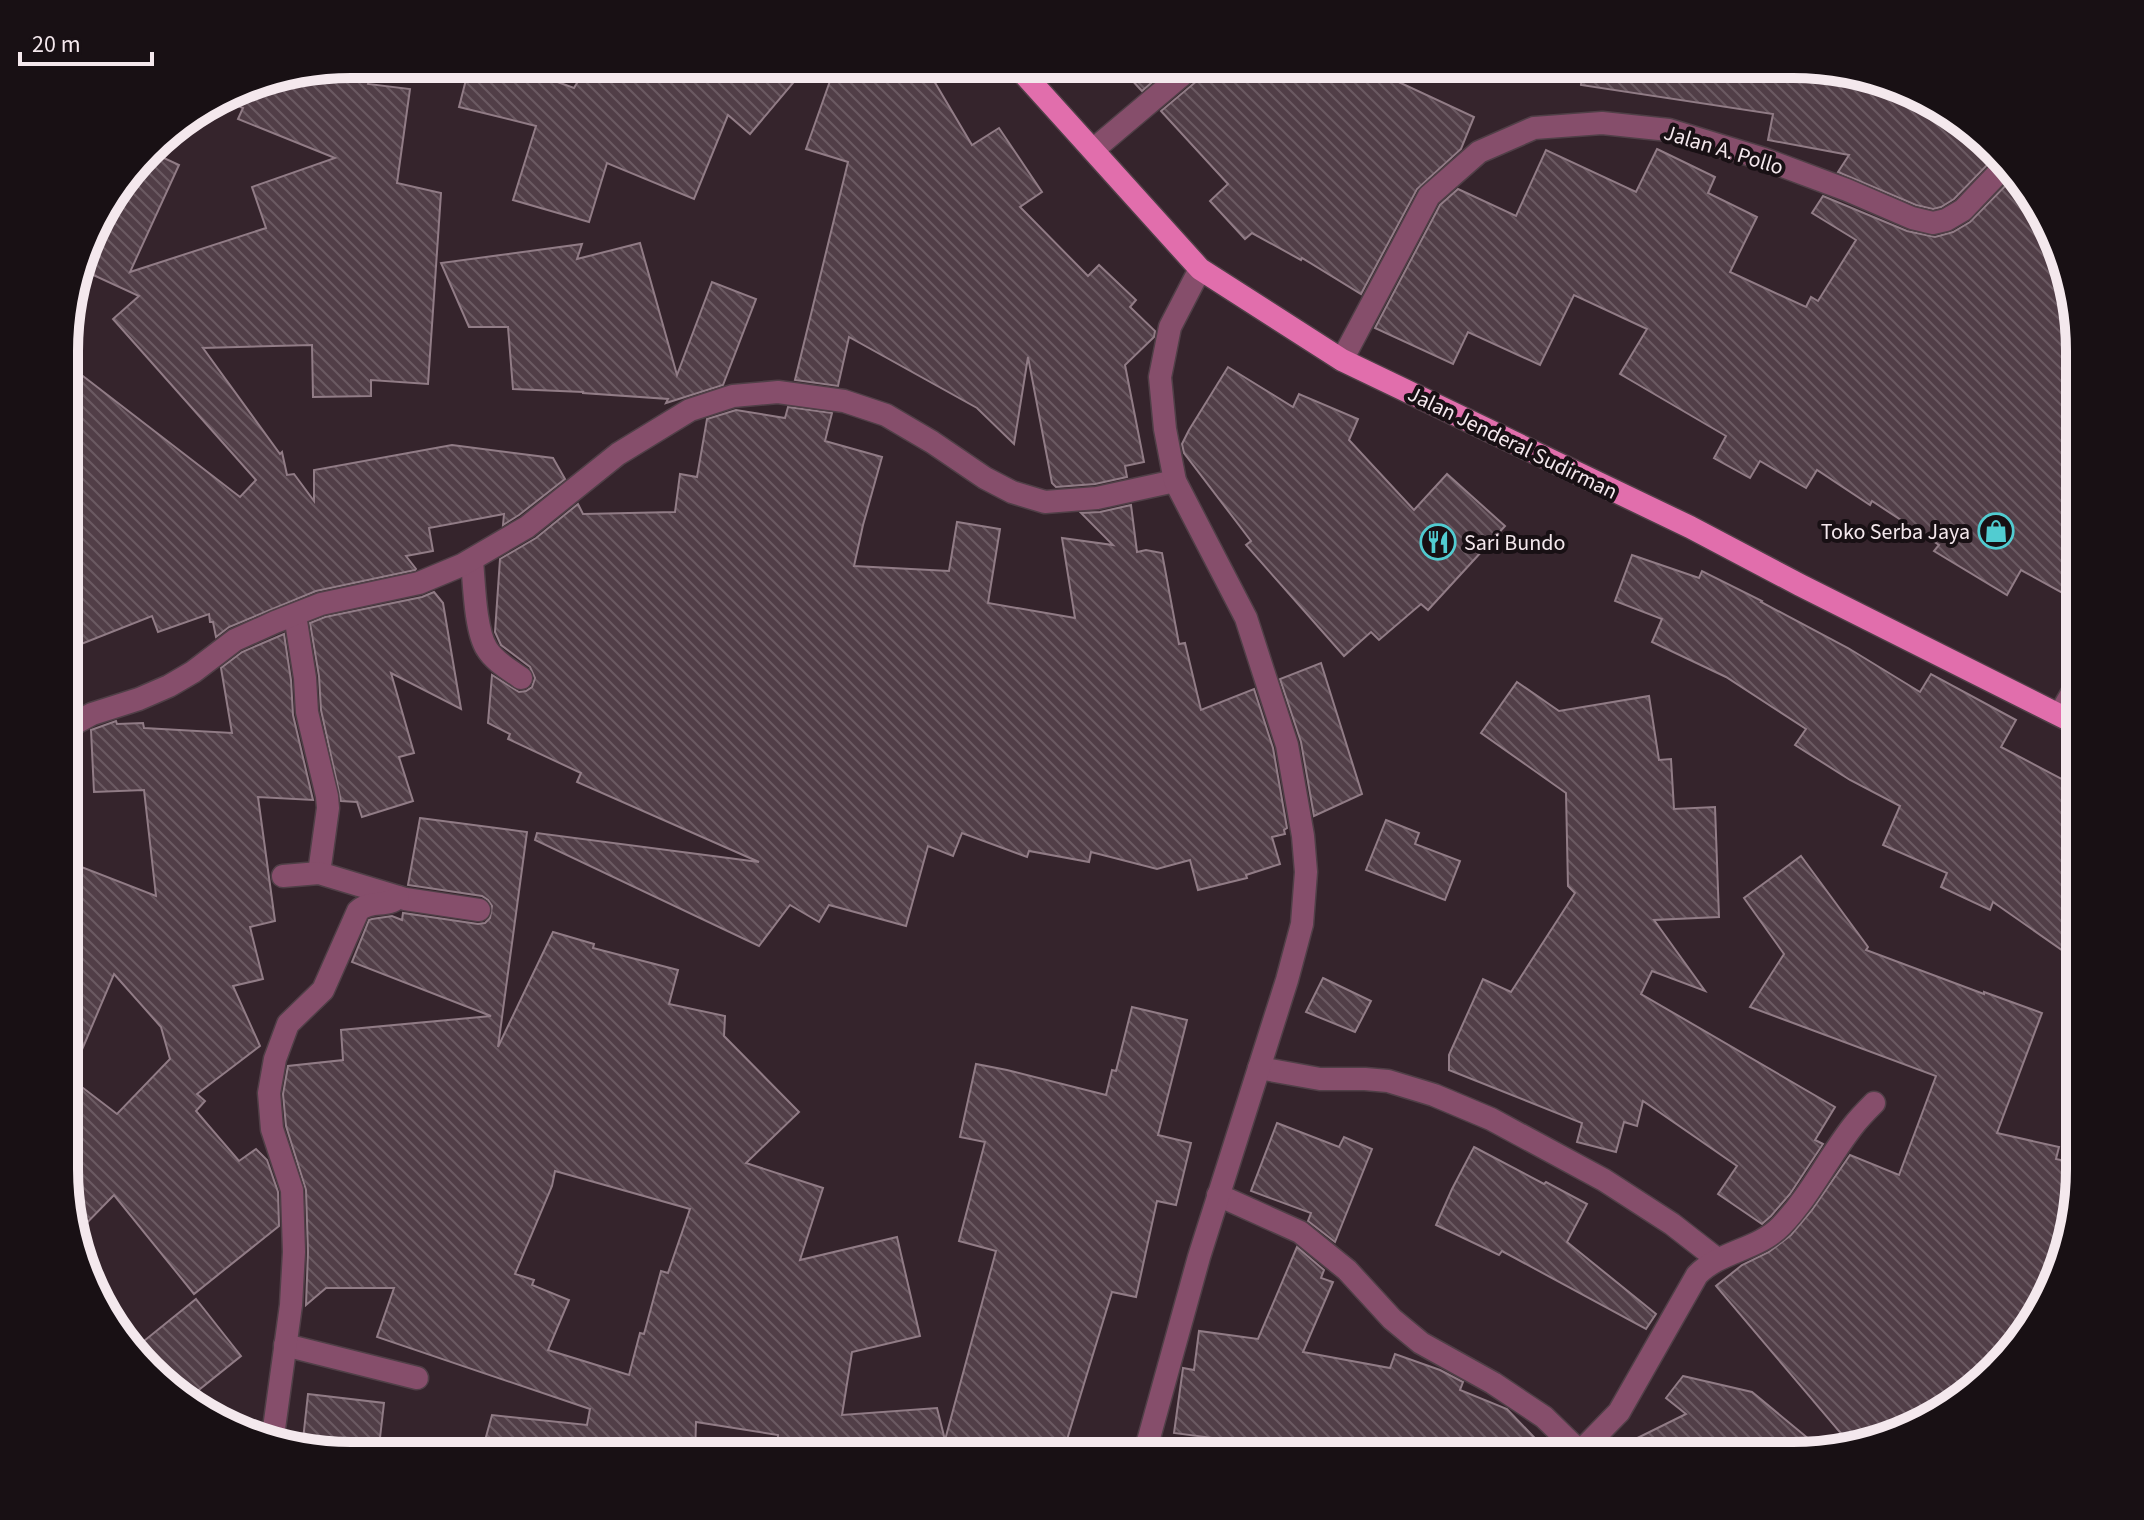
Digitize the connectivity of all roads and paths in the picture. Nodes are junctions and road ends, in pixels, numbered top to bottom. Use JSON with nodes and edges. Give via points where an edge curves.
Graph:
{"nodes":[{"id":1,"x":1029,"y":79,"type":"edge"},
{"id":2,"x":1177,"y":79,"type":"edge"},
{"id":3,"x":1093,"y":150,"type":"junction"},
{"id":4,"x":1999,"y":172,"type":"edge"},
{"id":5,"x":1200,"y":269,"type":"junction"},
{"id":6,"x":1342,"y":360,"type":"junction"},
{"id":7,"x":1175,"y":481,"type":"junction"},
{"id":8,"x":472,"y":560,"type":"junction"},
{"id":9,"x":295,"y":615,"type":"junction"},
{"id":10,"x":521,"y":678,"type":"dead end"},
{"id":11,"x":2065,"y":717,"type":"edge"},
{"id":12,"x":78,"y":721,"type":"edge"},
{"id":13,"x":319,"y":873,"type":"junction"},
{"id":14,"x":283,"y":876,"type":"dead end"},
{"id":15,"x":398,"y":897,"type":"junction"},
{"id":16,"x":479,"y":910,"type":"dead end"},
{"id":17,"x":1259,"y":1068,"type":"junction"},
{"id":18,"x":1874,"y":1103,"type":"dead end"},
{"id":19,"x":1218,"y":1195,"type":"junction"},
{"id":20,"x":1717,"y":1259,"type":"junction"},
{"id":21,"x":285,"y":1345,"type":"junction"},
{"id":22,"x":417,"y":1378,"type":"dead end"},
{"id":23,"x":274,"y":1431,"type":"edge"},
{"id":24,"x":1148,"y":1442,"type":"edge"},
{"id":25,"x":1570,"y":1442,"type":"edge"},
{"id":26,"x":1593,"y":1442,"type":"edge"}],
"edges":[{"from":1,"to":3,"type":"main road","name":"Jalan Jenderal Sudirman"},
{"from":2,"to":3,"type":"street"},
{"from":3,"to":5,"type":"main road","name":"Jalan Jenderal Sudirman"},
{"from":4,"to":6,"type":"street","name":"Jalan A. Pollo","via":[[1963,210],[1933,223],[1764,159],[1669,130],[1602,123],[1534,128],[1479,152],[1429,196]]},
{"from":5,"to":6,"type":"main road","name":"Jalan Jenderal Sudirman"},
{"from":5,"to":7,"type":"street","via":[[1170,327],[1160,377]]},
{"from":6,"to":11,"type":"main road","name":"Jalan Jenderal Sudirman","via":[[1690,527]]},
{"from":7,"to":8,"type":"street","via":[[1097,498],[1045,502],[985,478],[886,415],[844,401],[778,392],[733,396],[690,410],[618,454],[527,527]]},
{"from":7,"to":17,"type":"street","via":[[1246,618],[1287,745],[1303,836],[1302,924]]},
{"from":8,"to":9,"type":"street","via":[[419,583],[321,604]]},
{"from":8,"to":10,"type":"street","via":[[487,649]]},
{"from":9,"to":12,"type":"street","via":[[235,640],[169,686]]},
{"from":9,"to":13,"type":"street","via":[[307,712],[328,808]]},
{"from":13,"to":14,"type":"street"},
{"from":13,"to":15,"type":"street"},
{"from":15,"to":16,"type":"street"},
{"from":15,"to":21,"type":"street","via":[[358,911],[323,990],[288,1024],[275,1059],[269,1093],[272,1129],[292,1190],[294,1252]]},
{"from":17,"to":19,"type":"street"},
{"from":17,"to":20,"type":"street","via":[[1320,1079],[1388,1081],[1434,1095],[1491,1119],[1604,1180]]},
{"from":18,"to":20,"type":"street","via":[[1783,1225],[1769,1237]]},
{"from":19,"to":24,"type":"street"},
{"from":19,"to":25,"type":"street","via":[[1300,1232],[1421,1343],[1493,1383],[1544,1417]]},
{"from":20,"to":26,"type":"street","via":[[1697,1275],[1619,1412]]},
{"from":21,"to":22,"type":"street"},
{"from":21,"to":23,"type":"street"}]}
